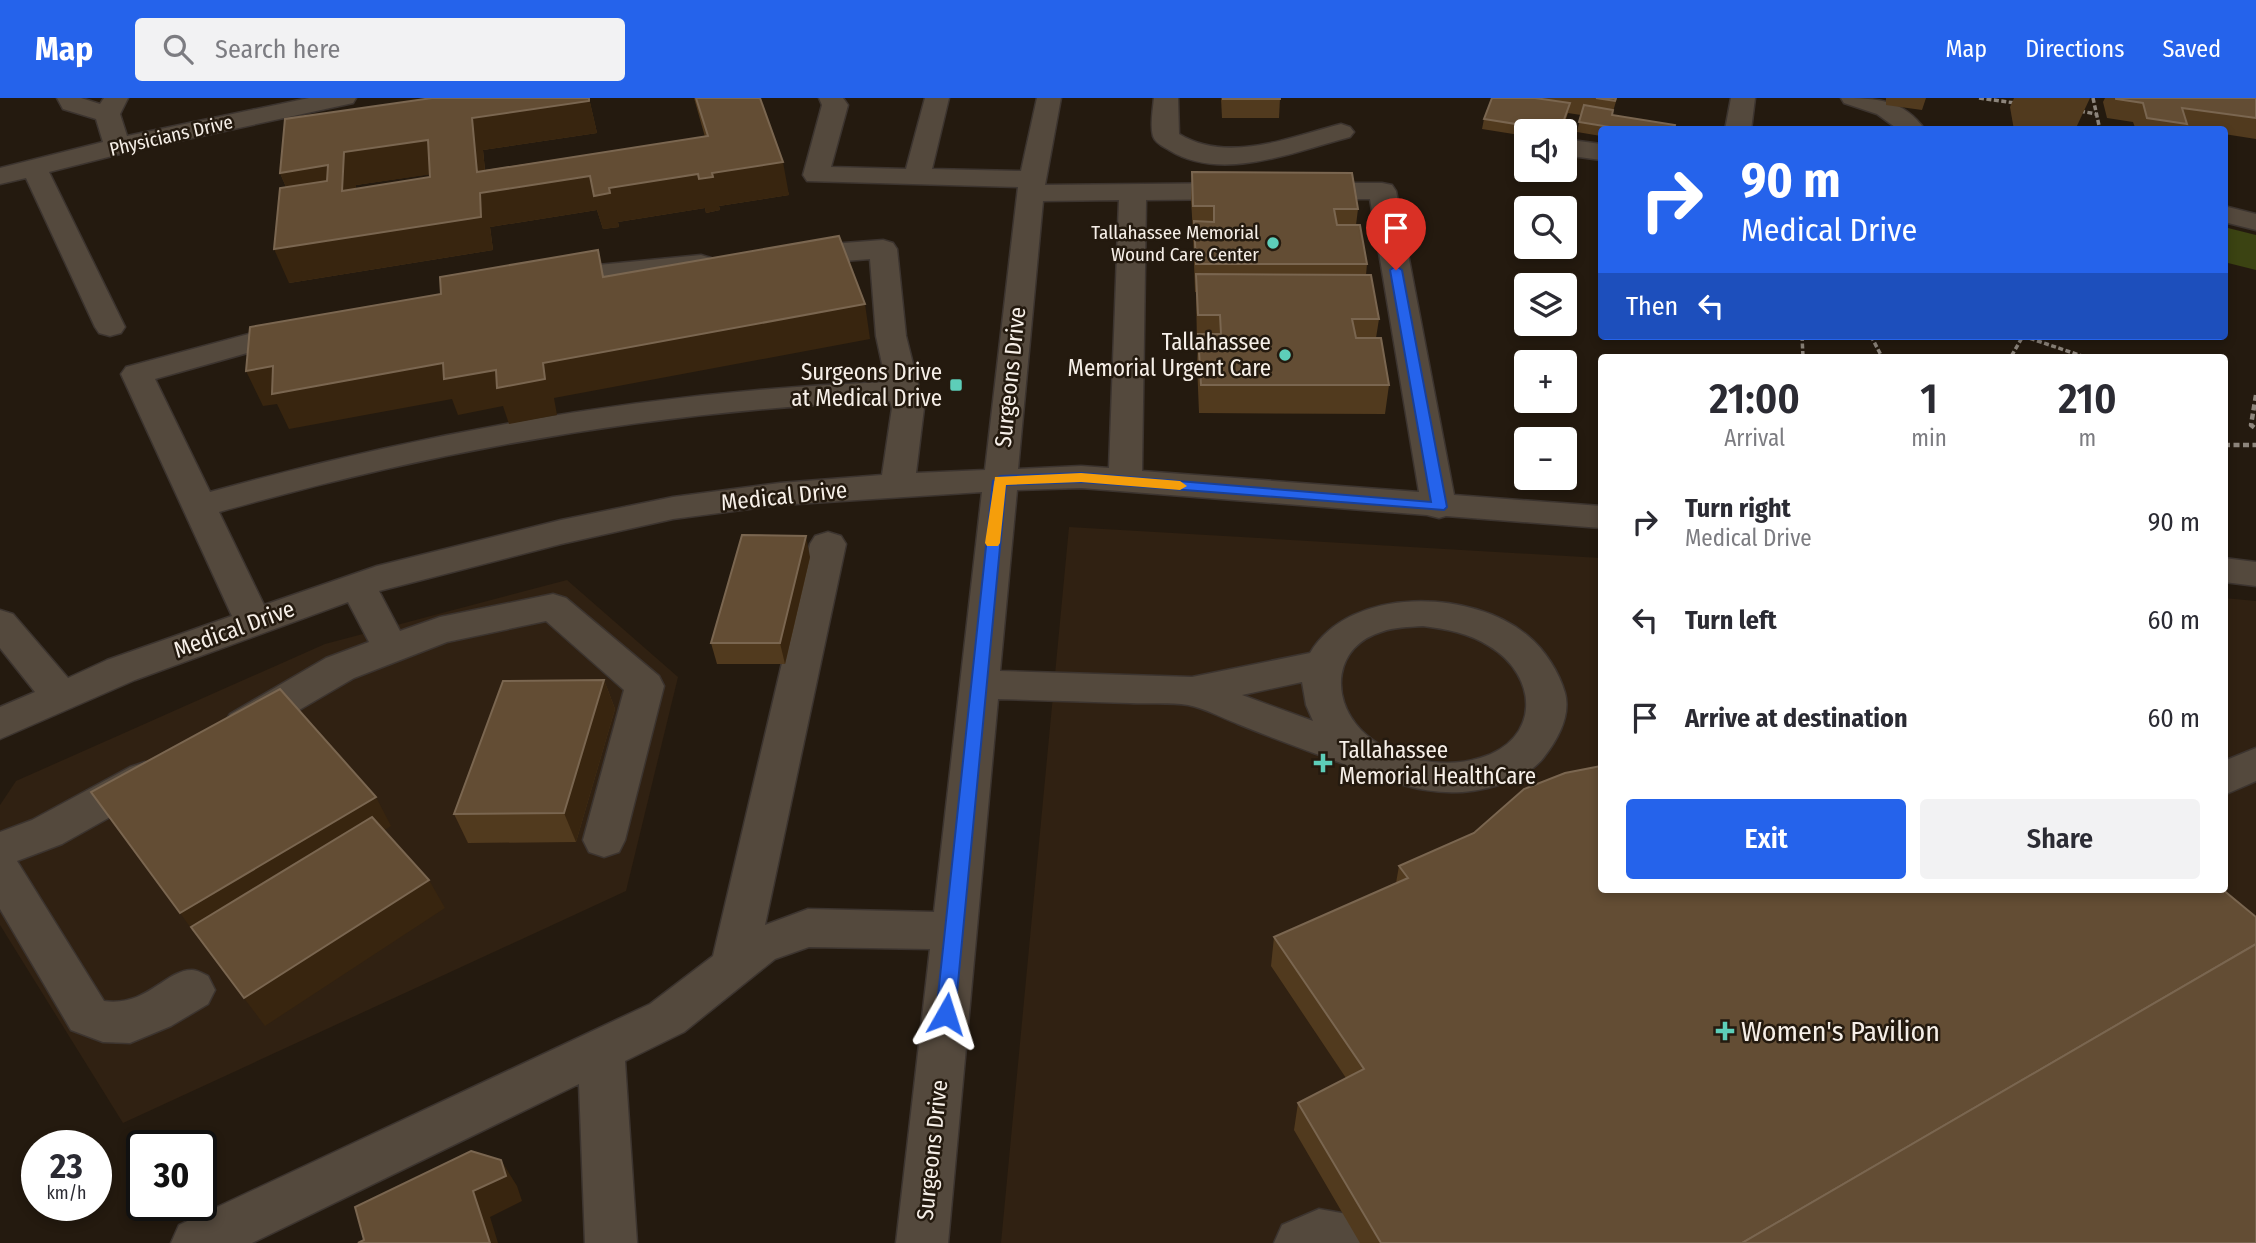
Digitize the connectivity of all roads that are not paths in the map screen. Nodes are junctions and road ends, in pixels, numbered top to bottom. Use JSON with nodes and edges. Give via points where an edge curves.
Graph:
{"nodes":[{"id":1,"x":69,"y":98,"type":"edge"},
{"id":2,"x":207,"y":98,"type":"edge"},
{"id":3,"x":344,"y":98,"type":"edge"},
{"id":4,"x":831,"y":98,"type":"edge"},
{"id":5,"x":937,"y":98,"type":"edge"},
{"id":6,"x":1049,"y":98,"type":"edge"},
{"id":7,"x":1166,"y":98,"type":"edge"},
{"id":8,"x":1853,"y":98,"type":"edge"},
{"id":9,"x":112,"y":106,"type":"edge"},
{"id":10,"x":218,"y":124,"type":"junction"},
{"id":11,"x":1910,"y":126,"type":"edge"},
{"id":12,"x":1340,"y":132,"type":"dead end"},
{"id":13,"x":117,"y":147,"type":"junction"},
{"id":14,"x":1577,"y":149,"type":"edge"},
{"id":15,"x":1598,"y":152,"type":"edge"},
{"id":16,"x":34,"y":167,"type":"junction"},
{"id":17,"x":0,"y":176,"type":"edge"},
{"id":18,"x":917,"y":177,"type":"junction"},
{"id":19,"x":1032,"y":186,"type":"junction"},
{"id":20,"x":1133,"y":191,"type":"junction"},
{"id":21,"x":2228,"y":215,"type":"edge"},
{"id":22,"x":2256,"y":222,"type":"edge"},
{"id":23,"x":765,"y":258,"type":"edge"},
{"id":24,"x":726,"y":261,"type":"edge"},
{"id":25,"x":529,"y":286,"type":"edge"},
{"id":26,"x":324,"y":323,"type":"edge"},
{"id":27,"x":110,"y":327,"type":"dead end"},
{"id":28,"x":904,"y":391,"type":"junction"},
{"id":29,"x":1000,"y":481,"type":"junction"},
{"id":30,"x":1125,"y":481,"type":"junction"},
{"id":31,"x":898,"y":485,"type":"junction"},
{"id":32,"x":201,"y":506,"type":"junction"},
{"id":33,"x":1439,"y":507,"type":"junction"},
{"id":34,"x":1598,"y":517,"type":"edge"},
{"id":35,"x":828,"y":544,"type":"dead end"},
{"id":36,"x":2228,"y":570,"type":"edge"},
{"id":37,"x":2256,"y":574,"type":"edge"},
{"id":38,"x":358,"y":585,"type":"junction"},
{"id":39,"x":253,"y":621,"type":"junction"},
{"id":40,"x":0,"y":623,"type":"edge"},
{"id":41,"x":391,"y":649,"type":"junction"},
{"id":42,"x":1323,"y":664,"type":"junction"},
{"id":43,"x":978,"y":684,"type":"junction"},
{"id":44,"x":1192,"y":691,"type":"junction"},
{"id":45,"x":61,"y":696,"type":"junction"},
{"id":46,"x":0,"y":724,"type":"edge"},
{"id":47,"x":218,"y":738,"type":"edge"},
{"id":48,"x":182,"y":758,"type":"edge"},
{"id":49,"x":1375,"y":761,"type":"junction"},
{"id":50,"x":2256,"y":763,"type":"edge"},
{"id":51,"x":2228,"y":777,"type":"edge"},
{"id":52,"x":604,"y":840,"type":"dead end"},
{"id":53,"x":0,"y":850,"type":"edge"},
{"id":54,"x":0,"y":871,"type":"edge"},
{"id":55,"x":954,"y":931,"type":"junction"},
{"id":56,"x":733,"y":967,"type":"junction"},
{"id":57,"x":192,"y":989,"type":"dead end"},
{"id":58,"x":601,"y":1049,"type":"junction"},
{"id":59,"x":197,"y":1243,"type":"edge"},
{"id":60,"x":611,"y":1243,"type":"edge"},
{"id":61,"x":922,"y":1243,"type":"edge"},
{"id":62,"x":1300,"y":1243,"type":"edge"},
{"id":63,"x":1357,"y":1243,"type":"edge"}],
"edges":[{"from":1,"to":9,"type":"street","via":[[72,104]]},
{"from":2,"to":10,"type":"street"},
{"from":3,"to":10,"type":"street","name":"Physicians Drive"},
{"from":4,"to":18,"type":"street","via":[[835,105],[816,175]]},
{"from":5,"to":18,"type":"street"},
{"from":6,"to":19,"type":"street","name":"Surgeons Drive"},
{"from":7,"to":12,"type":"street","via":[[1166,137],[1179,148],[1204,155],[1233,157]]},
{"from":8,"to":11,"type":"street","via":[[1891,111]]},
{"from":9,"to":13,"type":"street"},
{"from":10,"to":13,"type":"street","name":"Physicians Drive"},
{"from":13,"to":16,"type":"street","name":"Physicians Drive"},
{"from":14,"to":15,"type":"street"},
{"from":16,"to":17,"type":"street","name":"Physicians Drive"},
{"from":16,"to":27,"type":"street"},
{"from":18,"to":19,"type":"street"},
{"from":19,"to":20,"type":"street"},
{"from":19,"to":29,"type":"street","name":"Surgeons Drive"},
{"from":20,"to":30,"type":"street"},
{"from":20,"to":33,"type":"street","via":[[1382,191]]},
{"from":21,"to":22,"type":"street"},
{"from":23,"to":28,"type":"street","via":[[884,249],[891,335]]},
{"from":24,"to":25,"type":"street"},
{"from":26,"to":32,"type":"street","via":[[137,374]]},
{"from":28,"to":31,"type":"street","via":[[908,408]]},
{"from":28,"to":32,"type":"street","via":[[728,400],[612,414],[482,436],[286,480]]},
{"from":29,"to":30,"type":"street","name":"Medical Drive","via":[[1081,477]]},
{"from":29,"to":31,"type":"street","name":"Medical Drive"},
{"from":29,"to":43,"type":"street","name":"Surgeons Drive"},
{"from":30,"to":33,"type":"street","name":"Medical Drive"},
{"from":31,"to":38,"type":"street","name":"Medical Drive","via":[[673,508],[443,560]]},
{"from":32,"to":39,"type":"street"},
{"from":33,"to":34,"type":"street","name":"Medical Drive"},
{"from":35,"to":56,"type":"street"},
{"from":36,"to":37,"type":"street"},
{"from":38,"to":39,"type":"street","name":"Medical Drive"},
{"from":38,"to":41,"type":"street"},
{"from":39,"to":45,"type":"street","name":"Medical Drive"},
{"from":40,"to":45,"type":"street"},
{"from":41,"to":47,"type":"street","via":[[340,668]]},
{"from":41,"to":52,"type":"street","via":[[440,630],[553,607],[645,686]]},
{"from":42,"to":44,"type":"street"},
{"from":42,"to":49,"type":"street","via":[[1320,690],[1328,716],[1346,741]]},
{"from":42,"to":49,"type":"street","via":[[1337,642],[1360,625],[1423,613],[1460,618],[1496,632],[1524,653],[1542,679],[1548,708],[1541,736],[1520,759],[1487,774],[1448,779],[1411,774]]},
{"from":43,"to":44,"type":"street"},
{"from":43,"to":55,"type":"street","name":"Surgeons Drive"},
{"from":44,"to":49,"type":"street"},
{"from":45,"to":46,"type":"street","name":"Medical Drive"},
{"from":48,"to":53,"type":"street","via":[[47,832]]},
{"from":50,"to":51,"type":"street"},
{"from":54,"to":57,"type":"street","via":[[88,1016],[105,1025],[138,1021]]},
{"from":55,"to":56,"type":"street","via":[[808,928],[759,946]]},
{"from":55,"to":61,"type":"street","name":"Surgeons Drive"},
{"from":56,"to":58,"type":"street","via":[[667,1018]]},
{"from":58,"to":59,"type":"street"},
{"from":58,"to":60,"type":"street"},
{"from":62,"to":63,"type":"street","via":[[1319,1234]]}]}
